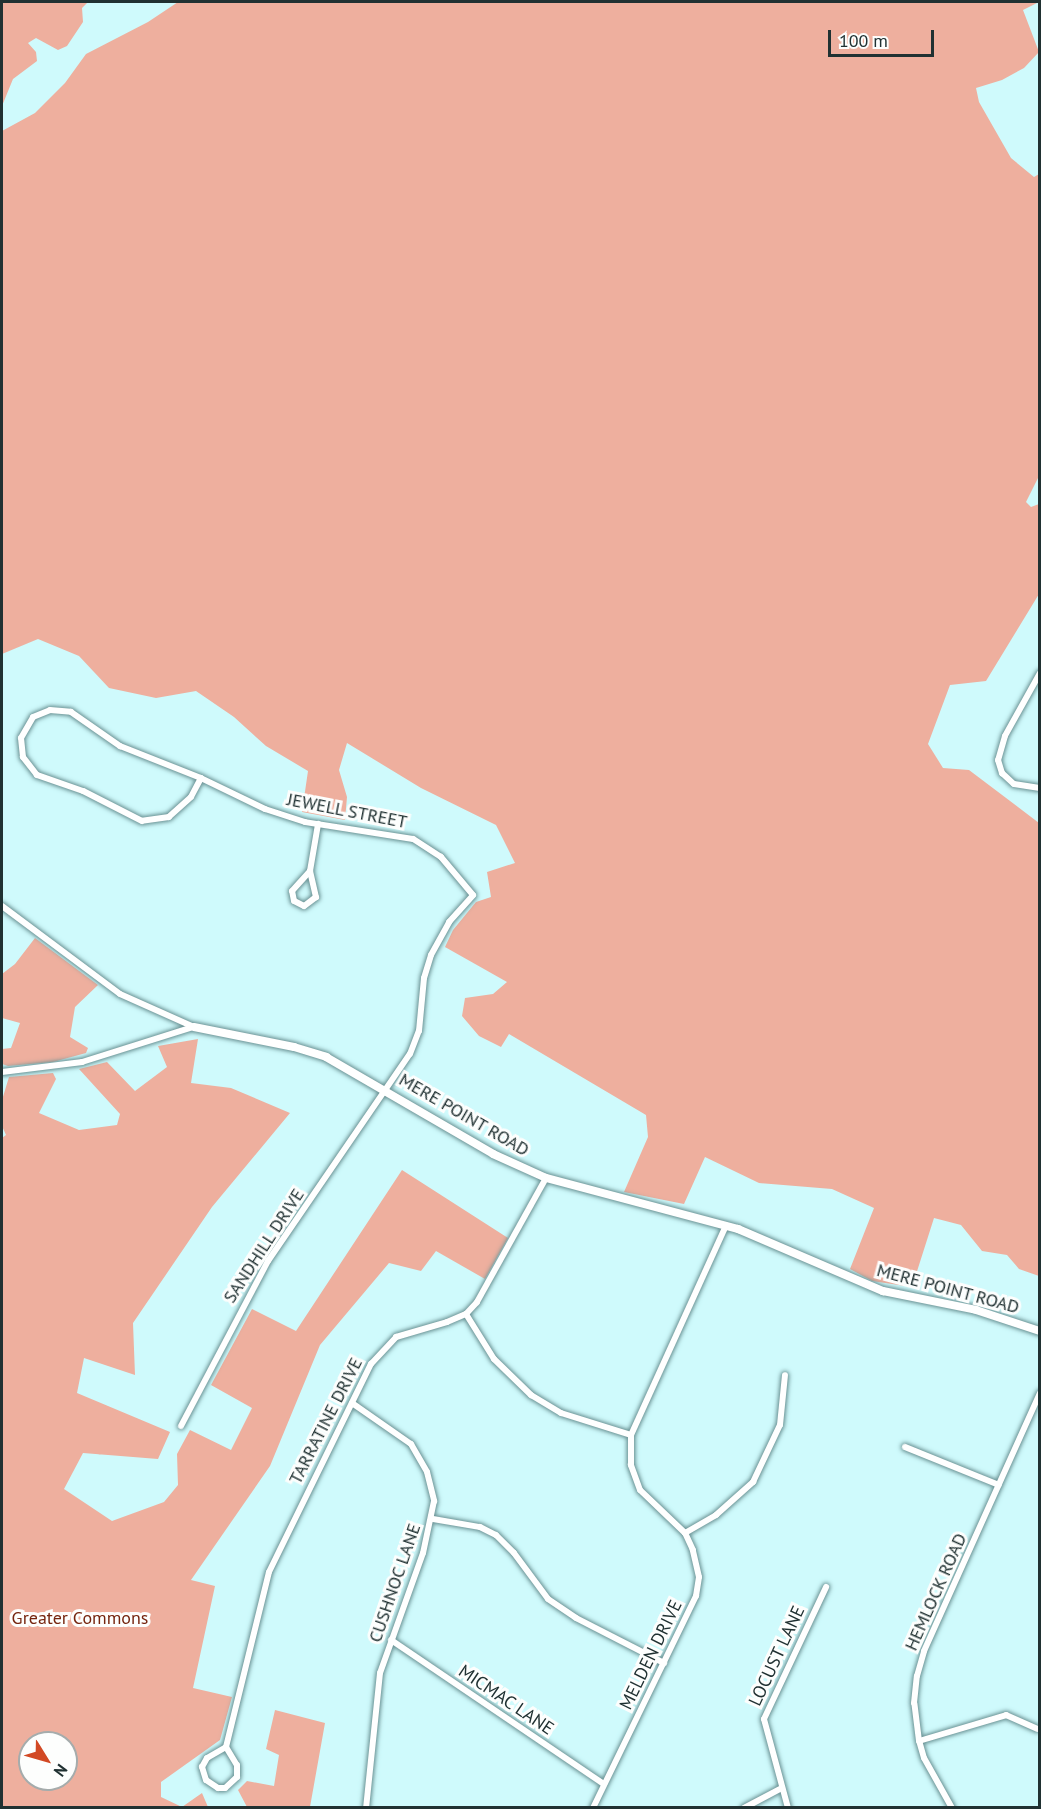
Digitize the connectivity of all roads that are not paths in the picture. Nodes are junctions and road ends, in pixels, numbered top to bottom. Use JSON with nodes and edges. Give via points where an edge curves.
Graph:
{"nodes":[{"id":1,"x":1040,"y":674,"type":"edge"},
{"id":2,"x":201,"y":777,"type":"junction"},
{"id":3,"x":1040,"y":788,"type":"edge"},
{"id":4,"x":318,"y":824,"type":"junction"},
{"id":5,"x":310,"y":871,"type":"junction"},
{"id":6,"x":473,"y":895,"type":"joint"},
{"id":7,"x":2,"y":906,"type":"edge"},
{"id":8,"x":194,"y":1027,"type":"junction"},
{"id":9,"x":2,"y":1072,"type":"edge"},
{"id":10,"x":388,"y":1090,"type":"junction"},
{"id":11,"x":546,"y":1178,"type":"junction"},
{"id":12,"x":726,"y":1226,"type":"junction"},
{"id":13,"x":466,"y":1314,"type":"junction"},
{"id":14,"x":1040,"y":1331,"type":"edge"},
{"id":15,"x":785,"y":1375,"type":"dead end"},
{"id":16,"x":1040,"y":1393,"type":"edge"},
{"id":17,"x":351,"y":1403,"type":"junction"},
{"id":18,"x":181,"y":1426,"type":"dead end"},
{"id":19,"x":631,"y":1435,"type":"junction"},
{"id":20,"x":905,"y":1448,"type":"dead end"},
{"id":21,"x":999,"y":1485,"type":"junction"},
{"id":22,"x":433,"y":1519,"type":"junction"},
{"id":23,"x":685,"y":1533,"type":"junction"},
{"id":24,"x":826,"y":1587,"type":"dead end"},
{"id":25,"x":391,"y":1640,"type":"junction"},
{"id":26,"x":664,"y":1664,"type":"junction"},
{"id":27,"x":1037,"y":1729,"type":"dead end"},
{"id":28,"x":919,"y":1741,"type":"junction"},
{"id":29,"x":226,"y":1747,"type":"junction"},
{"id":30,"x":604,"y":1784,"type":"junction"},
{"id":31,"x":782,"y":1788,"type":"junction"},
{"id":32,"x":366,"y":1808,"type":"edge"},
{"id":33,"x":593,"y":1808,"type":"edge"},
{"id":34,"x":744,"y":1808,"type":"edge"},
{"id":35,"x":788,"y":1808,"type":"edge"},
{"id":36,"x":952,"y":1808,"type":"edge"}],
"edges":[{"from":1,"to":3,"type":"street","via":[[1005,736],[998,759],[1002,773],[1014,784]]},
{"from":2,"to":2,"type":"street","name":"JEWELL STREET","via":[[120,746],[64,710],[38,714],[21,738],[22,758],[37,775],[83,791],[142,821],[174,814],[191,797]]},
{"from":2,"to":4,"type":"street","name":"JEWELL STREET","via":[[265,809]]},
{"from":4,"to":5,"type":"street"},
{"from":4,"to":6,"type":"street","name":"JEWELL STREET","via":[[413,839],[441,857]]},
{"from":5,"to":5,"type":"street","via":[[316,897],[304,906],[294,901],[292,891]]},
{"from":6,"to":10,"type":"street","name":"SANDHILL DRIVE","via":[[449,922],[430,954],[415,1043]]},
{"from":7,"to":8,"type":"street","name":"MERE POINT ROAD","via":[[120,994]]},
{"from":8,"to":9,"type":"street","via":[[82,1062]]},
{"from":8,"to":10,"type":"street","name":"MERE POINT ROAD","via":[[310,1052]]},
{"from":10,"to":11,"type":"street","name":"MERE POINT ROAD","via":[[493,1154]]},
{"from":10,"to":18,"type":"street","name":"SANDHILL DRIVE","via":[[268,1261]]},
{"from":11,"to":12,"type":"street","name":"MERE POINT ROAD"},
{"from":11,"to":13,"type":"street","via":[[500,1264]]},
{"from":12,"to":14,"type":"street","name":"MERE POINT ROAD","via":[[777,1243],[883,1291],[976,1310]]},
{"from":12,"to":19,"type":"street","name":"MELDEN DRIVE"},
{"from":13,"to":17,"type":"street","name":"TARRATINE DRIVE","via":[[407,1332],[386,1345],[371,1364]]},
{"from":13,"to":19,"type":"street","via":[[505,1372],[531,1395],[561,1413]]},
{"from":15,"to":23,"type":"street","via":[[780,1425],[753,1482],[716,1515]]},
{"from":16,"to":21,"type":"street","name":"HEMLOCK ROAD"},
{"from":17,"to":22,"type":"street","name":"CUSHNOC LANE","via":[[411,1444],[432,1487]]},
{"from":17,"to":29,"type":"street","name":"TARRATINE DRIVE","via":[[269,1572]]},
{"from":19,"to":23,"type":"street","name":"MELDEN DRIVE","via":[[631,1465],[640,1490]]},
{"from":20,"to":21,"type":"street"},
{"from":21,"to":28,"type":"street","name":"HEMLOCK ROAD","via":[[920,1663],[914,1703]]},
{"from":22,"to":25,"type":"street","name":"CUSHNOC LANE"},
{"from":22,"to":26,"type":"street","via":[[480,1527],[496,1535],[548,1599]]},
{"from":23,"to":26,"type":"street","name":"MELDEN DRIVE","via":[[697,1563],[698,1584],[692,1608]]},
{"from":24,"to":31,"type":"street","name":"LOCUST LANE","via":[[764,1719]]},
{"from":25,"to":30,"type":"street","name":"MICMAC LANE"},
{"from":25,"to":32,"type":"street","name":"CUSHNOC LANE","via":[[374,1705]]},
{"from":26,"to":30,"type":"street","name":"MELDEN DRIVE"},
{"from":27,"to":28,"type":"street","via":[[1006,1715]]},
{"from":28,"to":36,"type":"street","name":"HEMLOCK ROAD","via":[[924,1758]]},
{"from":29,"to":29,"type":"street","via":[[237,1765],[237,1777],[218,1788],[206,1780],[202,1767],[207,1758]]},
{"from":30,"to":33,"type":"street","name":"MELDEN DRIVE"},
{"from":31,"to":34,"type":"street"},
{"from":31,"to":35,"type":"street","name":"LOCUST LANE"}]}
